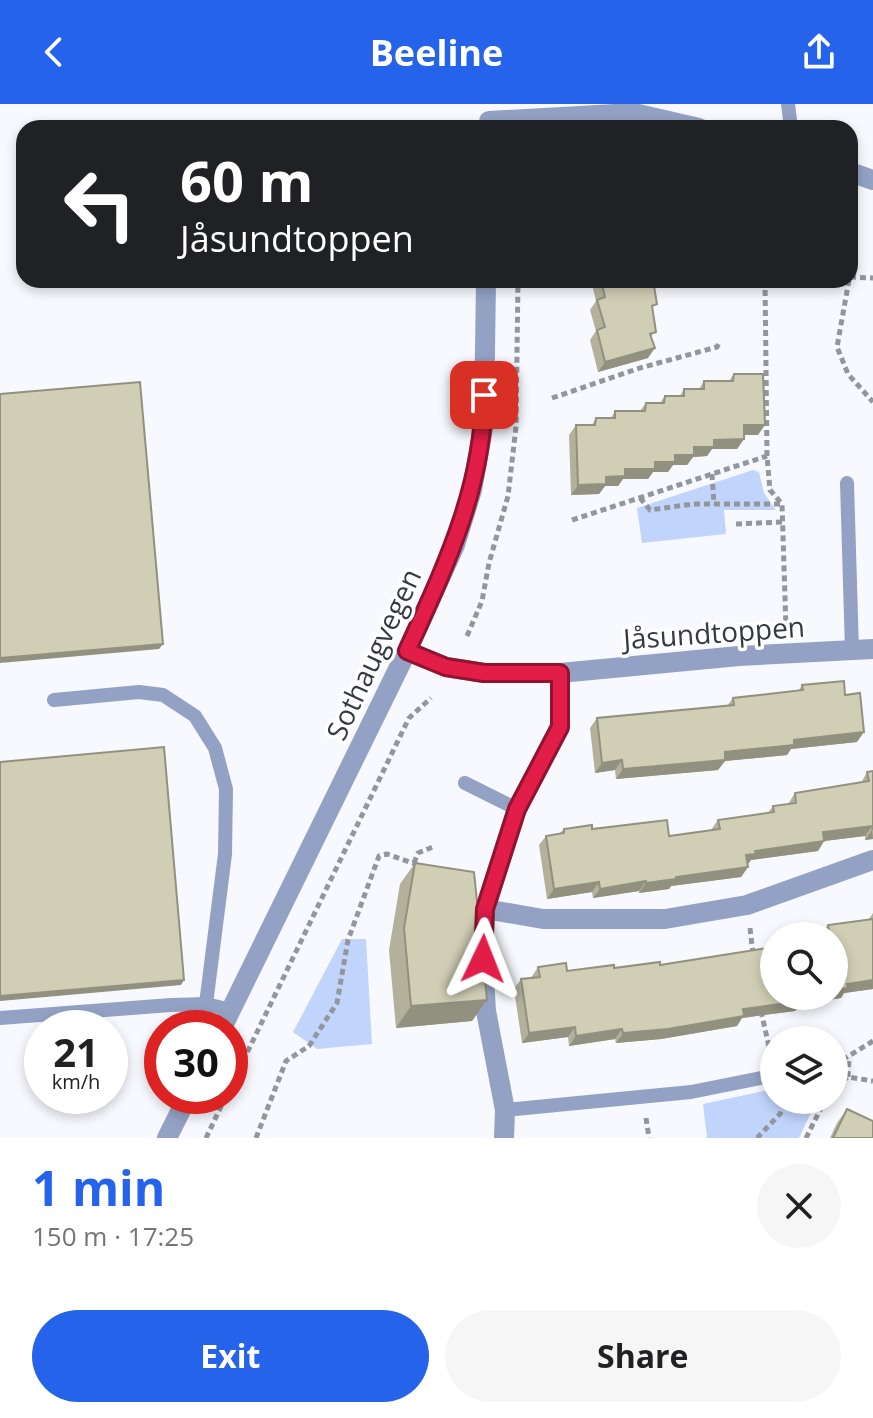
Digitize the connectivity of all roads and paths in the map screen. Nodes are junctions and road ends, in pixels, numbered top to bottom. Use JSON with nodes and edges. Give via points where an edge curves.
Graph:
{"nodes":[{"id":1,"x":595,"y":104,"type":"edge"},
{"id":2,"x":633,"y":113,"type":"junction"},
{"id":3,"x":488,"y":118,"type":"edge"},
{"id":4,"x":664,"y":120,"type":"edge"},
{"id":5,"x":486,"y":288,"type":"edge"},
{"id":6,"x":765,"y":288,"type":"edge"},
{"id":7,"x":847,"y":288,"type":"edge"},
{"id":8,"x":720,"y":341,"type":"dead end"},
{"id":9,"x":552,"y":398,"type":"dead end"},
{"id":10,"x":873,"y":402,"type":"edge"},
{"id":11,"x":767,"y":456,"type":"junction"},
{"id":12,"x":712,"y":474,"type":"junction"},
{"id":13,"x":847,"y":483,"type":"dead end"},
{"id":14,"x":640,"y":498,"type":"junction"},
{"id":15,"x":714,"y":504,"type":"junction"},
{"id":16,"x":782,"y":504,"type":"junction"},
{"id":17,"x":572,"y":520,"type":"dead end"},
{"id":18,"x":782,"y":522,"type":"junction"},
{"id":19,"x":736,"y":524,"type":"dead end"},
{"id":20,"x":863,"y":649,"type":"edge"},
{"id":21,"x":407,"y":651,"type":"junction"},
{"id":22,"x":786,"y":654,"type":"junction"},
{"id":23,"x":560,"y":673,"type":"junction"},
{"id":24,"x":431,"y":698,"type":"dead end"},
{"id":25,"x":54,"y":700,"type":"dead end"},
{"id":26,"x":465,"y":783,"type":"dead end"},
{"id":27,"x":517,"y":809,"type":"junction"},
{"id":28,"x":435,"y":846,"type":"dead end"},
{"id":29,"x":873,"y":860,"type":"edge"},
{"id":30,"x":414,"y":863,"type":"junction"},
{"id":31,"x":424,"y":867,"type":"edge"},
{"id":32,"x":485,"y":909,"type":"junction"},
{"id":33,"x":748,"y":915,"type":"dead end"},
{"id":34,"x":754,"y":966,"type":"edge"},
{"id":35,"x":206,"y":1004,"type":"junction"},
{"id":36,"x":214,"y":1010,"type":"edge"},
{"id":37,"x":231,"y":1010,"type":"edge"},
{"id":38,"x":761,"y":1010,"type":"edge"},
{"id":39,"x":0,"y":1018,"type":"edge"},
{"id":40,"x":765,"y":1026,"type":"edge"},
{"id":41,"x":873,"y":1041,"type":"edge"},
{"id":42,"x":248,"y":1051,"type":"edge"},
{"id":43,"x":849,"y":1057,"type":"joint"},
{"id":44,"x":848,"y":1077,"type":"joint"},
{"id":45,"x":760,"y":1078,"type":"edge"},
{"id":46,"x":873,"y":1081,"type":"edge"},
{"id":47,"x":505,"y":1110,"type":"junction"},
{"id":48,"x":179,"y":1114,"type":"edge"},
{"id":49,"x":217,"y":1114,"type":"edge"},
{"id":50,"x":780,"y":1114,"type":"edge"},
{"id":51,"x":818,"y":1114,"type":"edge"},
{"id":52,"x":167,"y":1138,"type":"edge"},
{"id":53,"x":206,"y":1138,"type":"edge"},
{"id":54,"x":256,"y":1138,"type":"edge"},
{"id":55,"x":504,"y":1138,"type":"edge"},
{"id":56,"x":757,"y":1138,"type":"edge"},
{"id":57,"x":806,"y":1138,"type":"edge"}],
"edges":[{"from":1,"to":2,"type":"street"},
{"from":2,"to":3,"type":"street"},
{"from":2,"to":4,"type":"street"},
{"from":5,"to":21,"type":"street","name":"Sothaugvegen","via":[[484,423],[472,490],[455,545]]},
{"from":6,"to":11,"type":"path"},
{"from":7,"to":10,"type":"path","via":[[837,347],[848,374]]},
{"from":8,"to":9,"type":"path","via":[[717,347]]},
{"from":11,"to":12,"type":"path"},
{"from":11,"to":16,"type":"path","via":[[770,490]]},
{"from":12,"to":14,"type":"path"},
{"from":12,"to":15,"type":"path"},
{"from":13,"to":20,"type":"lane"},
{"from":14,"to":15,"type":"path","via":[[650,510]]},
{"from":14,"to":17,"type":"path"},
{"from":15,"to":16,"type":"path"},
{"from":16,"to":18,"type":"path"},
{"from":18,"to":19,"type":"path"},
{"from":18,"to":22,"type":"path"},
{"from":20,"to":22,"type":"street","name":"Jåsundtoppen"},
{"from":21,"to":23,"type":"street","name":"Jåsundtoppen","via":[[446,667],[484,673]]},
{"from":21,"to":37,"type":"street","name":"Sothaugvegen"},
{"from":22,"to":23,"type":"street","name":"Jåsundtoppen"},
{"from":23,"to":27,"type":"street","via":[[560,727]]},
{"from":24,"to":42,"type":"path","via":[[409,718]]},
{"from":25,"to":35,"type":"lane","via":[[139,692],[163,695],[195,716],[215,748],[226,789],[225,854]]},
{"from":26,"to":27,"type":"lane"},
{"from":27,"to":32,"type":"street"},
{"from":28,"to":30,"type":"path","via":[[418,853]]},
{"from":29,"to":32,"type":"street","via":[[747,905],[665,919],[543,919]]},
{"from":30,"to":31,"type":"path"},
{"from":30,"to":54,"type":"path","via":[[379,856],[348,940],[337,1003],[309,1046],[286,1061]]},
{"from":32,"to":47,"type":"street","via":[[486,1011]]},
{"from":33,"to":34,"type":"path"},
{"from":35,"to":36,"type":"lane"},
{"from":35,"to":39,"type":"lane"},
{"from":38,"to":40,"type":"path"},
{"from":41,"to":43,"type":"path"},
{"from":43,"to":44,"type":"path"},
{"from":44,"to":46,"type":"path"},
{"from":45,"to":47,"type":"lane","via":[[691,1092]]},
{"from":47,"to":55,"type":"street"},
{"from":48,"to":52,"type":"street"},
{"from":49,"to":53,"type":"path"},
{"from":50,"to":56,"type":"path"},
{"from":51,"to":57,"type":"path"}]}
